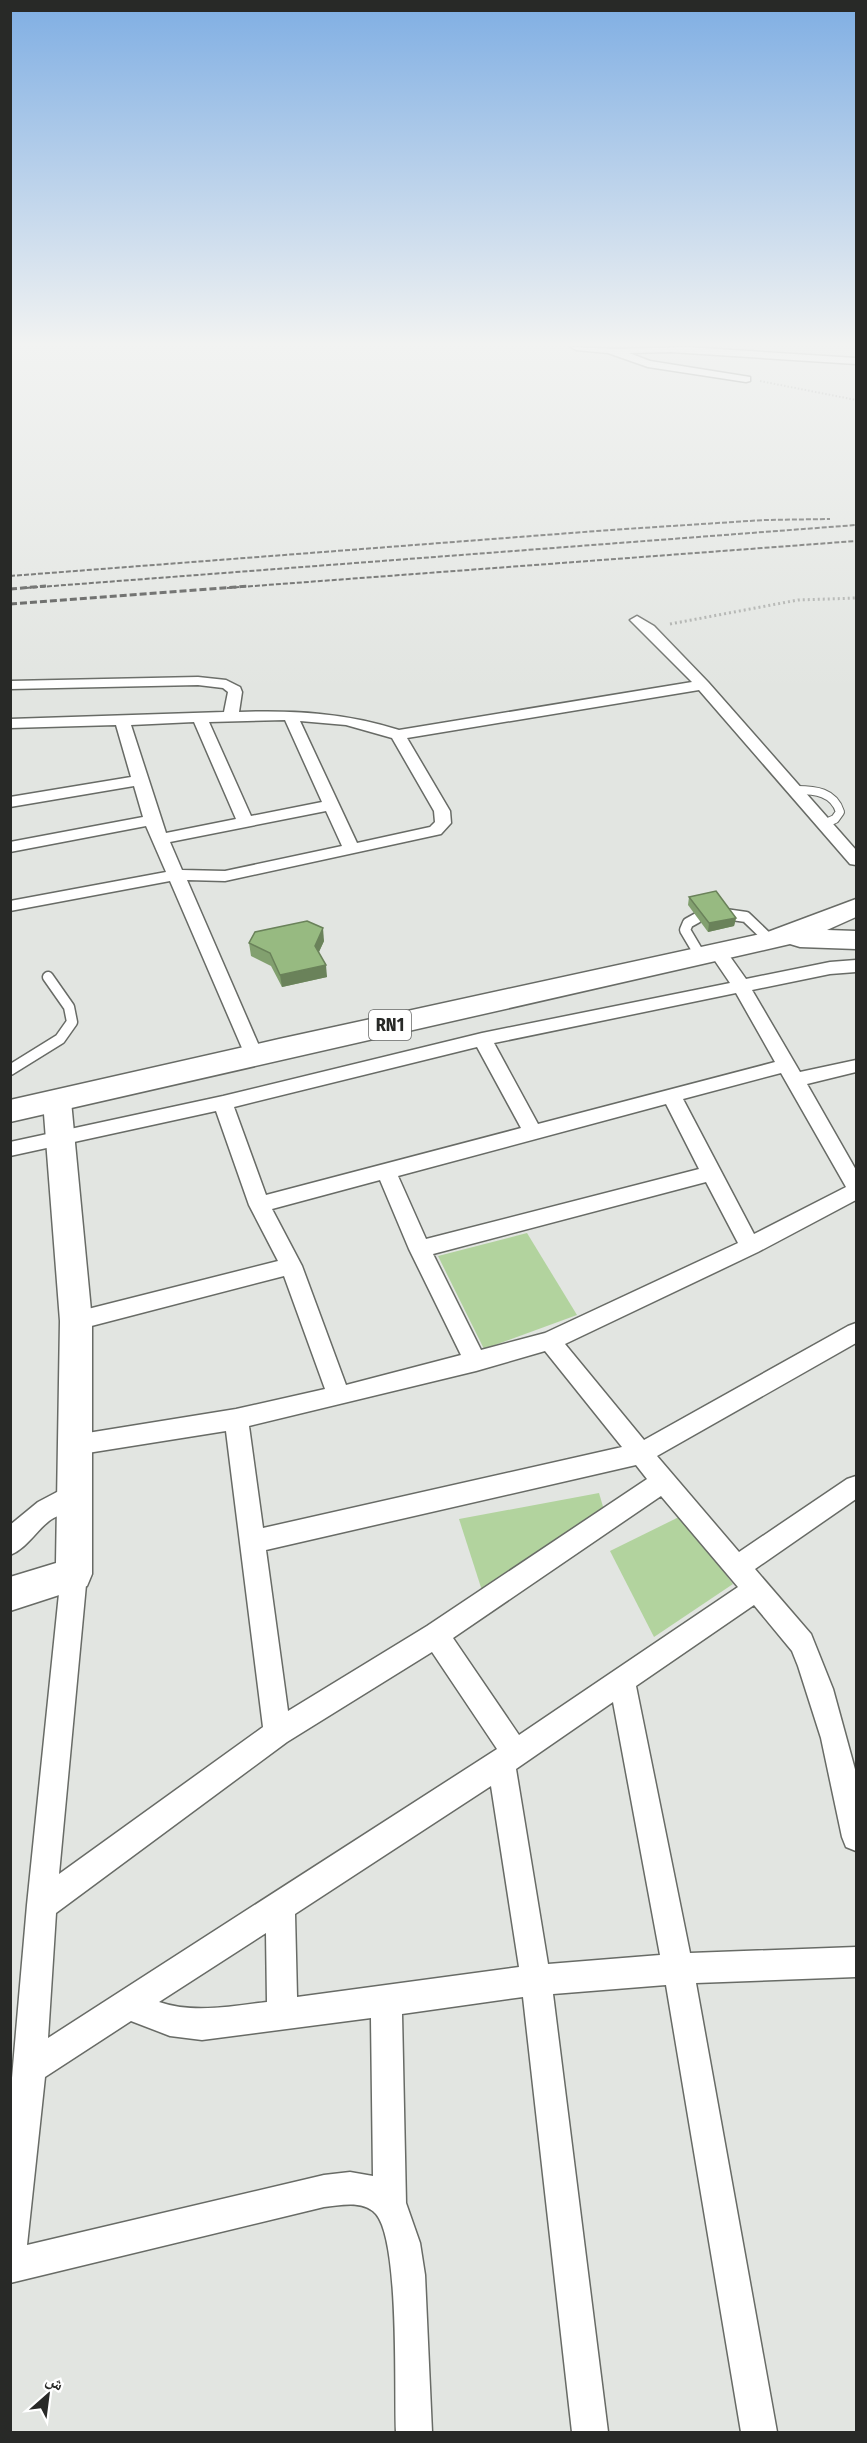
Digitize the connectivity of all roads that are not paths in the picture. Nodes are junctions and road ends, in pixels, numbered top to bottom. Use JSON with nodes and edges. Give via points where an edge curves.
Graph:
{"nodes":[{"id":1,"x":643,"y":624,"type":"road end"},
{"id":2,"x":10,"y":685,"type":"edge"},
{"id":3,"x":703,"y":685,"type":"junction"},
{"id":4,"x":231,"y":717,"type":"junction"},
{"id":5,"x":200,"y":718,"type":"junction"},
{"id":6,"x":291,"y":718,"type":"junction"},
{"id":7,"x":122,"y":721,"type":"junction"},
{"id":8,"x":10,"y":724,"type":"edge"},
{"id":9,"x":398,"y":735,"type":"junction"},
{"id":10,"x":140,"y":780,"type":"junction"},
{"id":11,"x":797,"y":790,"type":"junction"},
{"id":12,"x":10,"y":802,"type":"edge"},
{"id":13,"x":332,"y":805,"type":"junction"},
{"id":14,"x":152,"y":820,"type":"junction"},
{"id":15,"x":245,"y":822,"type":"junction"},
{"id":16,"x":826,"y":823,"type":"junction"},
{"id":17,"x":160,"y":839,"type":"junction"},
{"id":18,"x":10,"y":847,"type":"edge"},
{"id":19,"x":352,"y":849,"type":"junction"},
{"id":20,"x":856,"y":860,"type":"edge"},
{"id":21,"x":176,"y":875,"type":"junction"},
{"id":22,"x":10,"y":906,"type":"edge"},
{"id":23,"x":856,"y":907,"type":"edge"},
{"id":24,"x":725,"y":914,"type":"edge"},
{"id":25,"x":697,"y":918,"type":"edge"},
{"id":26,"x":856,"y":940,"type":"edge"},
{"id":27,"x":771,"y":941,"type":"junction"},
{"id":28,"x":709,"y":955,"type":"junction"},
{"id":29,"x":856,"y":966,"type":"edge"},
{"id":30,"x":48,"y":977,"type":"dead end"},
{"id":31,"x":741,"y":986,"type":"junction"},
{"id":32,"x":482,"y":1039,"type":"junction"},
{"id":33,"x":254,"y":1055,"type":"junction"},
{"id":34,"x":856,"y":1066,"type":"edge"},
{"id":35,"x":10,"y":1070,"type":"edge"},
{"id":36,"x":792,"y":1072,"type":"junction"},
{"id":37,"x":671,"y":1095,"type":"junction"},
{"id":38,"x":57,"y":1101,"type":"junction"},
{"id":39,"x":223,"y":1103,"type":"junction"},
{"id":40,"x":10,"y":1111,"type":"edge"},
{"id":41,"x":533,"y":1132,"type":"junction"},
{"id":42,"x":61,"y":1137,"type":"junction"},
{"id":43,"x":10,"y":1149,"type":"edge"},
{"id":44,"x":386,"y":1171,"type":"junction"},
{"id":45,"x":711,"y":1173,"type":"junction"},
{"id":46,"x":856,"y":1187,"type":"edge"},
{"id":47,"x":856,"y":1191,"type":"edge"},
{"id":48,"x":259,"y":1205,"type":"junction"},
{"id":49,"x":750,"y":1246,"type":"junction"},
{"id":50,"x":420,"y":1249,"type":"junction"},
{"id":51,"x":291,"y":1266,"type":"junction"},
{"id":52,"x":76,"y":1321,"type":"junction"},
{"id":53,"x":856,"y":1332,"type":"edge"},
{"id":54,"x":550,"y":1341,"type":"junction"},
{"id":55,"x":476,"y":1362,"type":"junction"},
{"id":56,"x":339,"y":1396,"type":"junction"},
{"id":57,"x":236,"y":1419,"type":"junction"},
{"id":58,"x":75,"y":1445,"type":"junction"},
{"id":59,"x":642,"y":1453,"type":"junction"},
{"id":60,"x":663,"y":1481,"type":"junction"},
{"id":61,"x":856,"y":1486,"type":"edge"},
{"id":62,"x":74,"y":1494,"type":"junction"},
{"id":63,"x":252,"y":1542,"type":"junction"},
{"id":64,"x":10,"y":1544,"type":"edge"},
{"id":65,"x":736,"y":1568,"type":"junction"},
{"id":66,"x":74,"y":1574,"type":"junction"},
{"id":67,"x":755,"y":1590,"type":"junction"},
{"id":68,"x":10,"y":1594,"type":"edge"},
{"id":69,"x":436,"y":1635,"type":"junction"},
{"id":70,"x":622,"y":1680,"type":"junction"},
{"id":71,"x":277,"y":1733,"type":"junction"},
{"id":72,"x":508,"y":1758,"type":"junction"},
{"id":73,"x":849,"y":1770,"type":"edge"},
{"id":74,"x":856,"y":1837,"type":"edge"},
{"id":75,"x":42,"y":1905,"type":"junction"},
{"id":76,"x":280,"y":1906,"type":"junction"},
{"id":77,"x":856,"y":1962,"type":"edge"},
{"id":78,"x":678,"y":1969,"type":"junction"},
{"id":79,"x":536,"y":1980,"type":"junction"},
{"id":80,"x":386,"y":2001,"type":"junction"},
{"id":81,"x":129,"y":2003,"type":"junction"},
{"id":82,"x":282,"y":2015,"type":"junction"},
{"id":83,"x":30,"y":2068,"type":"junction"},
{"id":84,"x":16,"y":2141,"type":"edge"},
{"id":85,"x":390,"y":2204,"type":"junction"},
{"id":86,"x":10,"y":2251,"type":"edge"},
{"id":87,"x":10,"y":2266,"type":"edge"},
{"id":88,"x":414,"y":2433,"type":"edge"},
{"id":89,"x":590,"y":2433,"type":"edge"},
{"id":90,"x":759,"y":2433,"type":"edge"}],
"edges":[{"from":1,"to":3,"type":"street"},
{"from":2,"to":4,"type":"street","via":[[198,681],[226,684],[235,692]]},
{"from":3,"to":9,"type":"street"},
{"from":3,"to":11,"type":"street"},
{"from":4,"to":5,"type":"street"},
{"from":4,"to":6,"type":"street"},
{"from":5,"to":7,"type":"street"},
{"from":5,"to":15,"type":"street"},
{"from":6,"to":9,"type":"street","via":[[352,720]]},
{"from":6,"to":13,"type":"street"},
{"from":7,"to":8,"type":"street"},
{"from":7,"to":10,"type":"street"},
{"from":9,"to":19,"type":"street","via":[[442,811],[443,823],[435,831]]},
{"from":10,"to":12,"type":"street"},
{"from":10,"to":14,"type":"street"},
{"from":11,"to":16,"type":"street"},
{"from":11,"to":16,"type":"lane","via":[[822,793],[839,805],[835,819]]},
{"from":13,"to":15,"type":"street"},
{"from":13,"to":19,"type":"street"},
{"from":14,"to":17,"type":"street"},
{"from":14,"to":18,"type":"street"},
{"from":15,"to":17,"type":"street"},
{"from":16,"to":20,"type":"street"},
{"from":17,"to":21,"type":"street"},
{"from":19,"to":21,"type":"street","via":[[225,876]]},
{"from":21,"to":22,"type":"street"},
{"from":21,"to":33,"type":"street"},
{"from":23,"to":27,"type":"main road","number":"RN1"},
{"from":24,"to":27,"type":"lane","via":[[738,913],[750,918]]},
{"from":25,"to":28,"type":"lane","via":[[688,922],[685,930]]},
{"from":26,"to":27,"type":"main road","number":"RN1"},
{"from":27,"to":28,"type":"main road","number":"RN1"},
{"from":28,"to":31,"type":"street"},
{"from":28,"to":33,"type":"main road","number":"RN1"},
{"from":29,"to":31,"type":"street"},
{"from":30,"to":35,"type":"lane","via":[[71,1012],[70,1028],[60,1041]]},
{"from":31,"to":32,"type":"street"},
{"from":31,"to":36,"type":"street"},
{"from":32,"to":39,"type":"street"},
{"from":32,"to":41,"type":"street"},
{"from":33,"to":38,"type":"main road","number":"RN1"},
{"from":34,"to":36,"type":"street"},
{"from":36,"to":37,"type":"street"},
{"from":36,"to":46,"type":"street"},
{"from":37,"to":41,"type":"street"},
{"from":37,"to":45,"type":"street"},
{"from":38,"to":40,"type":"main road","number":"RN1"},
{"from":38,"to":42,"type":"street"},
{"from":39,"to":42,"type":"street"},
{"from":39,"to":48,"type":"street"},
{"from":41,"to":44,"type":"street"},
{"from":42,"to":43,"type":"street"},
{"from":42,"to":52,"type":"street"},
{"from":44,"to":48,"type":"street"},
{"from":44,"to":50,"type":"street"},
{"from":45,"to":49,"type":"street"},
{"from":45,"to":50,"type":"street"},
{"from":47,"to":49,"type":"street"},
{"from":48,"to":51,"type":"street"},
{"from":49,"to":54,"type":"street"},
{"from":50,"to":55,"type":"street"},
{"from":51,"to":52,"type":"street"},
{"from":51,"to":56,"type":"street"},
{"from":52,"to":58,"type":"street"},
{"from":53,"to":59,"type":"street"},
{"from":54,"to":55,"type":"street"},
{"from":54,"to":59,"type":"street"},
{"from":55,"to":56,"type":"street"},
{"from":56,"to":57,"type":"street"},
{"from":57,"to":58,"type":"street"},
{"from":57,"to":63,"type":"street"},
{"from":58,"to":62,"type":"street"},
{"from":59,"to":60,"type":"street"},
{"from":59,"to":63,"type":"street"},
{"from":60,"to":65,"type":"street"},
{"from":60,"to":69,"type":"street"},
{"from":61,"to":65,"type":"street"},
{"from":62,"to":64,"type":"street","via":[[43,1510]]},
{"from":62,"to":66,"type":"street"},
{"from":63,"to":71,"type":"street"},
{"from":65,"to":67,"type":"street"},
{"from":66,"to":68,"type":"street"},
{"from":66,"to":75,"type":"street"},
{"from":67,"to":70,"type":"street"},
{"from":67,"to":73,"type":"street","via":[[802,1643]]},
{"from":69,"to":71,"type":"street"},
{"from":69,"to":72,"type":"street"},
{"from":70,"to":72,"type":"street"},
{"from":70,"to":78,"type":"street"},
{"from":71,"to":75,"type":"street"},
{"from":72,"to":76,"type":"street"},
{"from":72,"to":79,"type":"street"},
{"from":73,"to":74,"type":"street"},
{"from":75,"to":83,"type":"street"},
{"from":76,"to":81,"type":"street"},
{"from":76,"to":82,"type":"street"},
{"from":77,"to":78,"type":"street"},
{"from":78,"to":79,"type":"street"},
{"from":78,"to":90,"type":"street"},
{"from":79,"to":80,"type":"street"},
{"from":79,"to":89,"type":"street"},
{"from":80,"to":82,"type":"street"},
{"from":80,"to":85,"type":"street"},
{"from":81,"to":82,"type":"street","via":[[157,2019],[187,2025]]},
{"from":81,"to":83,"type":"street"},
{"from":83,"to":84,"type":"street"},
{"from":84,"to":86,"type":"street"},
{"from":85,"to":87,"type":"street","via":[[371,2190],[348,2187]]},
{"from":85,"to":88,"type":"street","via":[[402,2228],[407,2258]]}]}
